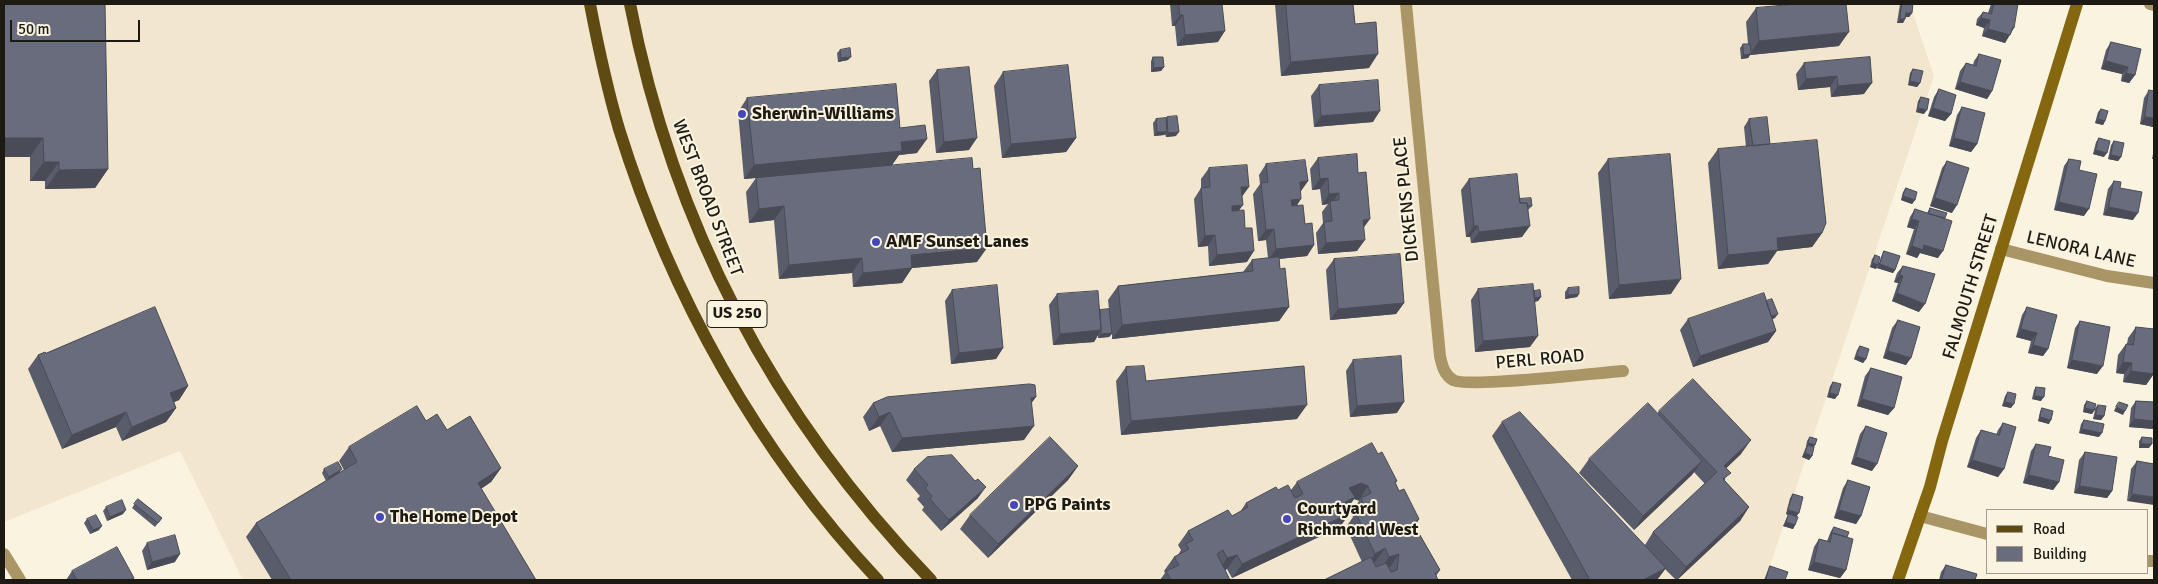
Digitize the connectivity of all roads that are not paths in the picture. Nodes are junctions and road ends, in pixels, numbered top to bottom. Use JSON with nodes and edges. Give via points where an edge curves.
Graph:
{"nodes":[{"id":1,"x":590,"y":4,"type":"edge"},
{"id":2,"x":630,"y":4,"type":"edge"},
{"id":3,"x":1406,"y":4,"type":"edge"},
{"id":4,"x":2077,"y":4,"type":"edge"},
{"id":5,"x":2150,"y":4,"type":"edge"},
{"id":6,"x":2154,"y":5,"type":"edge"},
{"id":7,"x":2001,"y":249,"type":"junction"},
{"id":8,"x":2154,"y":283,"type":"edge"},
{"id":9,"x":1623,"y":371,"type":"dead end"},
{"id":10,"x":1460,"y":383,"type":"joint"},
{"id":11,"x":1920,"y":516,"type":"junction"},
{"id":12,"x":1986,"y":534,"type":"edge"},
{"id":13,"x":4,"y":554,"type":"edge"},
{"id":14,"x":20,"y":580,"type":"edge"},
{"id":15,"x":878,"y":580,"type":"edge"},
{"id":16,"x":931,"y":580,"type":"edge"},
{"id":17,"x":1898,"y":580,"type":"edge"}],
"edges":[{"from":1,"to":15,"type":"main road","number":"US 250","via":[[610,95],[628,156],[688,304],[734,389],[776,454],[824,518]]},
{"from":2,"to":16,"type":"main road","name":"WEST BROAD STREET","number":"US 250","via":[[650,94],[669,153],[690,212],[727,295],[788,402],[823,454],[862,505]]},
{"from":3,"to":10,"type":"street","name":"DICKENS PLACE","via":[[1440,356],[1448,375]]},
{"from":4,"to":7,"type":"street","name":"FALMOUTH STREET"},
{"from":5,"to":6,"type":"street"},
{"from":7,"to":8,"type":"street","name":"LENORA LANE","via":[[2107,276]]},
{"from":7,"to":11,"type":"street","name":"FALMOUTH STREET"},
{"from":9,"to":10,"type":"street","name":"PERL ROAD"},
{"from":11,"to":12,"type":"street"},
{"from":11,"to":17,"type":"street","name":"FALMOUTH STREET"},
{"from":13,"to":14,"type":"street"}]}
